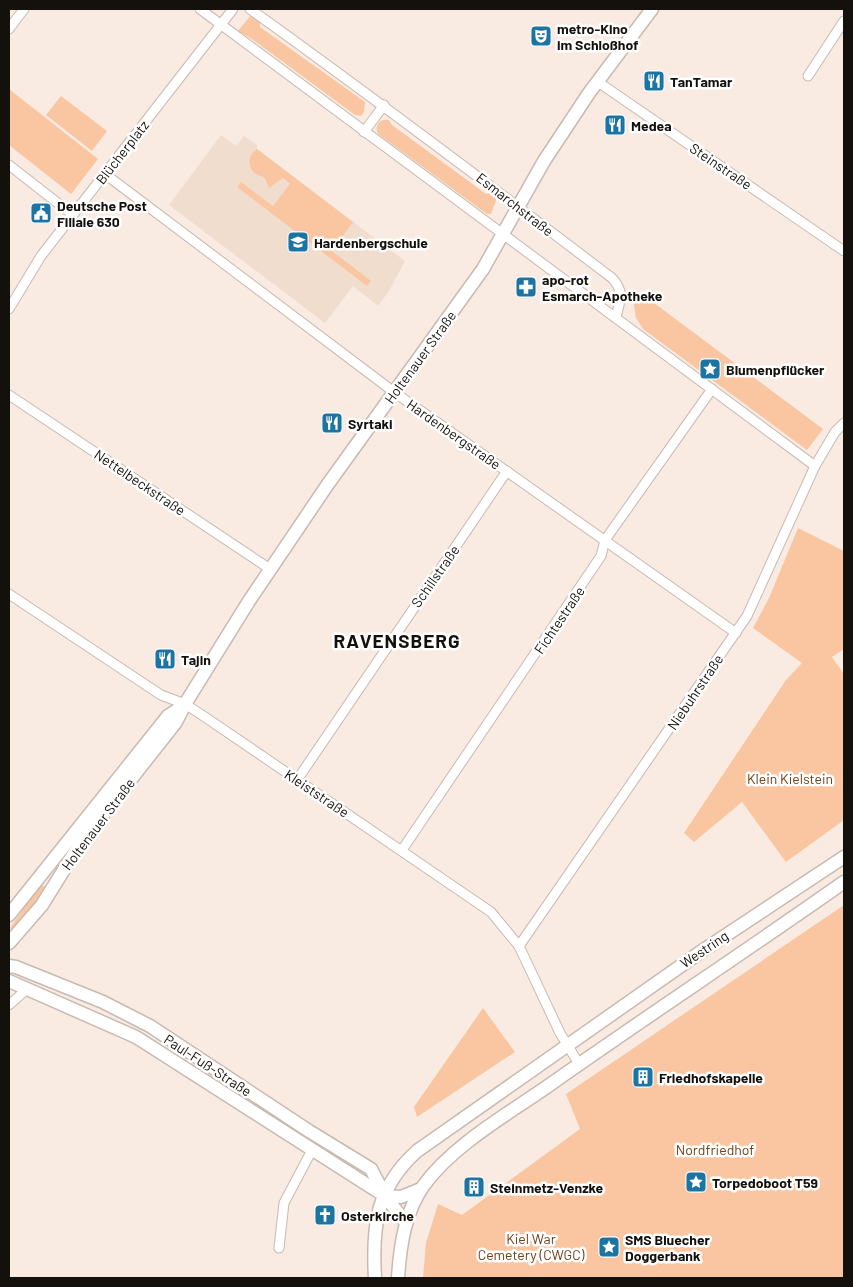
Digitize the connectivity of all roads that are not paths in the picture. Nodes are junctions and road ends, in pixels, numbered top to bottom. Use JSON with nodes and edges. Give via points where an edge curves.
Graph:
{"nodes":[{"id":1,"x":24,"y":9,"type":"edge"},
{"id":2,"x":200,"y":9,"type":"edge"},
{"id":3,"x":233,"y":9,"type":"edge"},
{"id":4,"x":250,"y":9,"type":"edge"},
{"id":5,"x":652,"y":9,"type":"edge"},
{"id":6,"x":844,"y":21,"type":"edge"},
{"id":7,"x":222,"y":25,"type":"junction"},
{"id":8,"x":9,"y":29,"type":"edge"},
{"id":9,"x":808,"y":76,"type":"dead end"},
{"id":10,"x":598,"y":82,"type":"junction"},
{"id":11,"x":384,"y":105,"type":"junction"},
{"id":12,"x":364,"y":132,"type":"junction"},
{"id":13,"x":9,"y":165,"type":"edge"},
{"id":14,"x":105,"y":174,"type":"junction"},
{"id":15,"x":519,"y":205,"type":"junction"},
{"id":16,"x":73,"y":215,"type":"junction"},
{"id":17,"x":504,"y":234,"type":"junction"},
{"id":18,"x":844,"y":251,"type":"edge"},
{"id":19,"x":9,"y":309,"type":"edge"},
{"id":20,"x":616,"y":317,"type":"junction"},
{"id":21,"x":712,"y":389,"type":"junction"},
{"id":22,"x":394,"y":392,"type":"junction"},
{"id":23,"x":9,"y":395,"type":"edge"},
{"id":24,"x":844,"y":423,"type":"edge"},
{"id":25,"x":815,"y":466,"type":"junction"},
{"id":26,"x":507,"y":471,"type":"junction"},
{"id":27,"x":605,"y":540,"type":"junction"},
{"id":28,"x":270,"y":569,"type":"junction"},
{"id":29,"x":9,"y":594,"type":"edge"},
{"id":30,"x":736,"y":633,"type":"junction"},
{"id":31,"x":185,"y":704,"type":"junction"},
{"id":32,"x":297,"y":780,"type":"junction"},
{"id":33,"x":402,"y":850,"type":"junction"},
{"id":34,"x":844,"y":857,"type":"edge"},
{"id":35,"x":844,"y":882,"type":"edge"},
{"id":36,"x":9,"y":915,"type":"edge"},
{"id":37,"x":9,"y":943,"type":"edge"},
{"id":38,"x":519,"y":946,"type":"junction"},
{"id":39,"x":9,"y":966,"type":"edge"},
{"id":40,"x":9,"y":982,"type":"edge"},
{"id":41,"x":26,"y":990,"type":"junction"},
{"id":42,"x":9,"y":1005,"type":"edge"},
{"id":43,"x":568,"y":1047,"type":"junction"},
{"id":44,"x":579,"y":1064,"type":"junction"},
{"id":45,"x":312,"y":1150,"type":"junction"},
{"id":46,"x":371,"y":1169,"type":"junction"},
{"id":47,"x":398,"y":1169,"type":"junction"},
{"id":48,"x":422,"y":1189,"type":"junction"},
{"id":49,"x":385,"y":1196,"type":"junction"},
{"id":50,"x":406,"y":1223,"type":"junction"},
{"id":51,"x":279,"y":1248,"type":"dead end"},
{"id":52,"x":375,"y":1278,"type":"edge"},
{"id":53,"x":398,"y":1278,"type":"edge"}],
"edges":[{"from":1,"to":8,"type":"street"},
{"from":2,"to":7,"type":"street"},
{"from":3,"to":7,"type":"street"},
{"from":4,"to":11,"type":"street","name":"Esmarchstraße"},
{"from":5,"to":10,"type":"main road","name":"Holtenauer Straße"},
{"from":6,"to":9,"type":"street"},
{"from":7,"to":12,"type":"street"},
{"from":7,"to":14,"type":"street","name":"Blücherplatz"},
{"from":10,"to":15,"type":"main road","name":"Holtenauer Straße","via":[[544,161]]},
{"from":10,"to":18,"type":"street","name":"Steinstraße"},
{"from":11,"to":12,"type":"street"},
{"from":11,"to":15,"type":"street","name":"Esmarchstraße"},
{"from":12,"to":17,"type":"street"},
{"from":13,"to":16,"type":"street"},
{"from":14,"to":16,"type":"street","name":"Blücherplatz"},
{"from":14,"to":22,"type":"street","name":"Hardenbergstraße"},
{"from":15,"to":17,"type":"main road","name":"Holtenauer Straße"},
{"from":15,"to":20,"type":"street","name":"Esmarchstraße","via":[[617,284],[620,297]]},
{"from":16,"to":19,"type":"street","name":"Blücherplatz","via":[[30,272]]},
{"from":17,"to":20,"type":"street"},
{"from":17,"to":22,"type":"main road","name":"Holtenauer Straße"},
{"from":20,"to":21,"type":"street"},
{"from":21,"to":25,"type":"street"},
{"from":21,"to":27,"type":"street","name":"Fichtestraße"},
{"from":22,"to":26,"type":"street","name":"Hardenbergstraße"},
{"from":22,"to":28,"type":"main road","name":"Holtenauer Straße"},
{"from":23,"to":28,"type":"street","name":"Nettelbeckstraße"},
{"from":24,"to":25,"type":"street","name":"Niebuhrstraße"},
{"from":25,"to":30,"type":"street","name":"Niebuhrstraße","via":[[747,616]]},
{"from":26,"to":27,"type":"street","name":"Hardenbergstraße"},
{"from":26,"to":32,"type":"street","name":"Schillstraße"},
{"from":27,"to":30,"type":"street","name":"Hardenbergstraße"},
{"from":27,"to":33,"type":"street","name":"Fichtestraße","via":[[602,556]]},
{"from":28,"to":31,"type":"main road","name":"Holtenauer Straße"},
{"from":29,"to":31,"type":"street","name":"Kleiststraße","via":[[161,695]]},
{"from":30,"to":38,"type":"street","name":"Niebuhrstraße"},
{"from":31,"to":32,"type":"street","name":"Kleiststraße"},
{"from":31,"to":36,"type":"main road","name":"Holtenauer Straße","via":[[168,716]]},
{"from":31,"to":37,"type":"main road","name":"Holtenauer Straße","via":[[176,722],[80,844],[42,905]]},
{"from":32,"to":33,"type":"street","name":"Kleiststraße"},
{"from":33,"to":38,"type":"street","name":"Kleiststraße","via":[[491,912]]},
{"from":34,"to":43,"type":"main road","name":"Westring","via":[[702,951]]},
{"from":35,"to":44,"type":"main road","name":"Westring"},
{"from":38,"to":43,"type":"street","name":"Kleiststraße"},
{"from":39,"to":46,"type":"main road","name":"Paul-Fuß-Straße","via":[[103,1002],[150,1026]]},
{"from":40,"to":41,"type":"main road","name":"Paul-Fuß-Straße"},
{"from":41,"to":42,"type":"street"},
{"from":41,"to":45,"type":"main road","name":"Paul-Fuß-Straße","via":[[136,1037]]},
{"from":43,"to":44,"type":"street"},
{"from":43,"to":47,"type":"main road","name":"Westring","via":[[444,1131]]},
{"from":44,"to":48,"type":"main road","name":"Westring","via":[[450,1158]]},
{"from":45,"to":49,"type":"main road"},
{"from":45,"to":51,"type":"street","via":[[284,1203]]},
{"from":46,"to":47,"type":"main road"},
{"from":46,"to":49,"type":"main road"},
{"from":47,"to":49,"type":"main road","name":"Westring"},
{"from":48,"to":49,"type":"main road","via":[[400,1197]]},
{"from":48,"to":50,"type":"main road","name":"Westring"},
{"from":49,"to":50,"type":"main road"},
{"from":49,"to":52,"type":"main road","name":"Westring","via":[[378,1210],[374,1232]]},
{"from":50,"to":53,"type":"main road","name":"Westring"}]}
